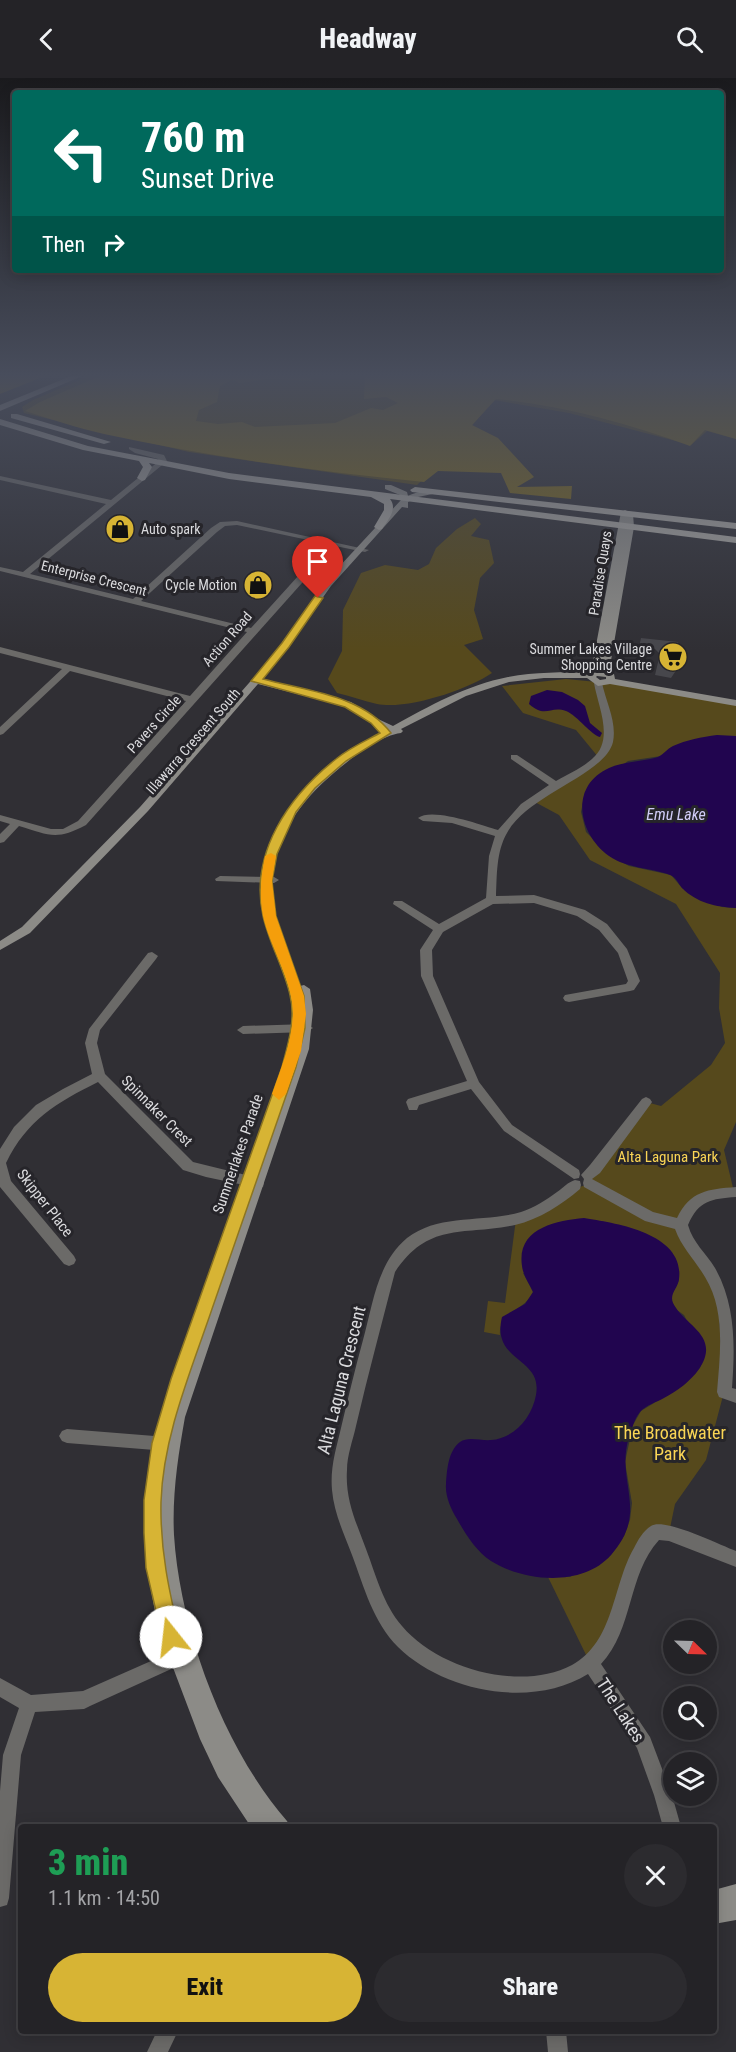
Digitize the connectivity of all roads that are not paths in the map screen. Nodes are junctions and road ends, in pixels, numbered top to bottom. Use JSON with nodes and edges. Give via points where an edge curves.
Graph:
{"nodes":[{"id":1,"x":147,"y":466,"type":"edge"},
{"id":2,"x":158,"y":466,"type":"edge"},
{"id":3,"x":171,"y":466,"type":"edge"},
{"id":4,"x":233,"y":466,"type":"edge"},
{"id":5,"x":197,"y":471,"type":"junction"},
{"id":6,"x":151,"y":473,"type":"junction"},
{"id":7,"x":0,"y":478,"type":"edge"},
{"id":8,"x":141,"y":478,"type":"junction"},
{"id":9,"x":388,"y":487,"type":"junction"},
{"id":10,"x":438,"y":492,"type":"junction"},
{"id":11,"x":370,"y":494,"type":"junction"},
{"id":12,"x":113,"y":503,"type":"junction"},
{"id":13,"x":405,"y":503,"type":"junction"},
{"id":14,"x":627,"y":513,"type":"junction"},
{"id":15,"x":736,"y":526,"type":"edge"},
{"id":16,"x":379,"y":527,"type":"junction"},
{"id":17,"x":626,"y":527,"type":"junction"},
{"id":18,"x":662,"y":531,"type":"junction"},
{"id":19,"x":628,"y":539,"type":"junction"},
{"id":20,"x":736,"y":540,"type":"edge"},
{"id":21,"x":332,"y":544,"type":"junction"},
{"id":22,"x":361,"y":551,"type":"junction"},
{"id":23,"x":0,"y":569,"type":"edge"},
{"id":24,"x":24,"y":575,"type":"junction"},
{"id":25,"x":135,"y":602,"type":"junction"},
{"id":26,"x":252,"y":630,"type":"junction"},
{"id":27,"x":608,"y":634,"type":"junction"},
{"id":28,"x":0,"y":650,"type":"edge"},
{"id":29,"x":68,"y":668,"type":"junction"},
{"id":30,"x":601,"y":678,"type":"junction"},
{"id":31,"x":261,"y":680,"type":"junction"},
{"id":32,"x":193,"y":700,"type":"junction"},
{"id":33,"x":736,"y":700,"type":"edge"},
{"id":34,"x":0,"y":732,"type":"edge"},
{"id":35,"x":392,"y":732,"type":"junction"},
{"id":36,"x":514,"y":757,"type":"dead end"},
{"id":37,"x":555,"y":785,"type":"junction"},
{"id":38,"x":0,"y":818,"type":"edge"},
{"id":39,"x":423,"y":818,"type":"dead end"},
{"id":40,"x":16,"y":823,"type":"junction"},
{"id":41,"x":501,"y":834,"type":"junction"},
{"id":42,"x":0,"y":840,"type":"edge"},
{"id":43,"x":220,"y":879,"type":"dead end"},
{"id":44,"x":270,"y":881,"type":"junction"},
{"id":45,"x":491,"y":900,"type":"junction"},
{"id":46,"x":398,"y":904,"type":"dead end"},
{"id":47,"x":440,"y":929,"type":"junction"},
{"id":48,"x":0,"y":946,"type":"edge"},
{"id":49,"x":0,"y":955,"type":"edge"},
{"id":50,"x":152,"y":956,"type":"dead end"},
{"id":51,"x":569,"y":998,"type":"dead end"},
{"id":52,"x":302,"y":1028,"type":"junction"},
{"id":53,"x":243,"y":1029,"type":"dead end"},
{"id":54,"x":99,"y":1076,"type":"junction"},
{"id":55,"x":474,"y":1084,"type":"junction"},
{"id":56,"x":646,"y":1102,"type":"dead end"},
{"id":57,"x":413,"y":1107,"type":"dead end"},
{"id":58,"x":0,"y":1163,"type":"edge"},
{"id":59,"x":581,"y":1179,"type":"junction"},
{"id":60,"x":253,"y":1182,"type":"junction"},
{"id":61,"x":3,"y":1185,"type":"edge"},
{"id":62,"x":736,"y":1192,"type":"edge"},
{"id":63,"x":681,"y":1225,"type":"junction"},
{"id":64,"x":69,"y":1260,"type":"dead end"},
{"id":65,"x":736,"y":1396,"type":"edge"},
{"id":66,"x":67,"y":1437,"type":"dead end"},
{"id":67,"x":166,"y":1443,"type":"junction"},
{"id":68,"x":736,"y":1559,"type":"edge"},
{"id":69,"x":183,"y":1654,"type":"junction"},
{"id":70,"x":590,"y":1663,"type":"junction"},
{"id":71,"x":0,"y":1687,"type":"edge"},
{"id":72,"x":29,"y":1704,"type":"junction"},
{"id":73,"x":260,"y":1824,"type":"edge"},
{"id":74,"x":279,"y":1824,"type":"edge"},
{"id":75,"x":671,"y":1824,"type":"edge"},
{"id":76,"x":736,"y":1893,"type":"edge"},
{"id":77,"x":0,"y":1898,"type":"edge"},
{"id":78,"x":717,"y":1898,"type":"edge"},
{"id":79,"x":736,"y":1911,"type":"edge"},
{"id":80,"x":717,"y":1914,"type":"edge"},
{"id":81,"x":166,"y":2034,"type":"edge"},
{"id":82,"x":556,"y":2034,"type":"edge"},
{"id":83,"x":156,"y":2052,"type":"edge"},
{"id":84,"x":558,"y":2052,"type":"edge"}],
"edges":[{"from":1,"to":8,"type":"main road"},
{"from":2,"to":6,"type":"street"},
{"from":3,"to":5,"type":"main road"},
{"from":4,"to":9,"type":"main road"},
{"from":5,"to":6,"type":"main road","via":[[172,469]]},
{"from":5,"to":11,"type":"main road"},
{"from":6,"to":8,"type":"street"},
{"from":7,"to":12,"type":"street"},
{"from":8,"to":12,"type":"street"},
{"from":9,"to":10,"type":"main road"},
{"from":9,"to":13,"type":"street","via":[[403,493]]},
{"from":10,"to":13,"type":"street","via":[[416,495]]},
{"from":10,"to":14,"type":"main road"},
{"from":11,"to":13,"type":"main road"},
{"from":11,"to":16,"type":"main road","via":[[390,504]]},
{"from":12,"to":24,"type":"street"},
{"from":13,"to":16,"type":"street","name":"Illawarra Crescent South"},
{"from":13,"to":17,"type":"main road","via":[[455,505]]},
{"from":13,"to":22,"type":"street","name":"Illawarra Crescent South"},
{"from":14,"to":15,"type":"main road"},
{"from":14,"to":17,"type":"street","name":"Paradise Quays"},
{"from":16,"to":22,"type":"street","name":"Illawarra Crescent South"},
{"from":17,"to":18,"type":"main road"},
{"from":17,"to":19,"type":"street","name":"Paradise Quays"},
{"from":17,"to":27,"type":"street","name":"Paradise Quays"},
{"from":18,"to":19,"type":"main road"},
{"from":18,"to":20,"type":"main road"},
{"from":19,"to":27,"type":"street","name":"Paradise Quays"},
{"from":21,"to":22,"type":"street"},
{"from":21,"to":25,"type":"street","via":[[237,523],[224,524]]},
{"from":21,"to":26,"type":"street","name":"Action Road"},
{"from":22,"to":31,"type":"street","name":"Illawarra Crescent South","via":[[328,584]]},
{"from":23,"to":24,"type":"street","name":"Enterprise Crescent"},
{"from":24,"to":25,"type":"street","name":"Enterprise Crescent"},
{"from":25,"to":26,"type":"street","name":"Enterprise Crescent"},
{"from":26,"to":32,"type":"street","name":"Action Road"},
{"from":27,"to":30,"type":"street","name":"Paradise Quays"},
{"from":28,"to":29,"type":"street","name":"Pavers Circle"},
{"from":29,"to":32,"type":"street","name":"Pavers Circle"},
{"from":29,"to":34,"type":"street"},
{"from":30,"to":33,"type":"street","name":"Summerlakes Parade"},
{"from":30,"to":35,"type":"street","name":"Summerlakes Parade","via":[[535,680],[481,691]]},
{"from":30,"to":37,"type":"street","name":"Paradise Quays","via":[[608,743],[599,758]]},
{"from":31,"to":35,"type":"street","via":[[348,704]]},
{"from":31,"to":48,"type":"street","name":"Illawarra Crescent South","via":[[144,810],[26,930]]},
{"from":31,"to":49,"type":"street","name":"Illawarra Crescent South","via":[[167,794],[40,924]]},
{"from":32,"to":40,"type":"street","name":"Pavers Circle","via":[[82,824],[65,832],[51,832]]},
{"from":35,"to":44,"type":"street","name":"Summerlakes Parade","via":[[339,768],[305,801],[283,839]]},
{"from":36,"to":37,"type":"street"},
{"from":37,"to":41,"type":"street","name":"Paradise Quays","via":[[524,808]]},
{"from":38,"to":40,"type":"street","name":"Pavers Circle"},
{"from":39,"to":41,"type":"street","via":[[452,820]]},
{"from":40,"to":42,"type":"street"},
{"from":41,"to":45,"type":"street","name":"Paradise Quays","via":[[492,870]]},
{"from":43,"to":44,"type":"street"},
{"from":44,"to":52,"type":"street","name":"Summerlakes Parade","via":[[281,932],[305,994],[308,1010]]},
{"from":45,"to":47,"type":"street"},
{"from":45,"to":51,"type":"street","via":[[534,899],[581,913],[603,927],[623,952],[634,981],[630,987]]},
{"from":46,"to":47,"type":"street"},
{"from":47,"to":55,"type":"street","via":[[426,950],[426,976]]},
{"from":50,"to":54,"type":"street","name":"Spinnaker Crest","via":[[95,1029],[91,1043]]},
{"from":52,"to":53,"type":"street"},
{"from":52,"to":60,"type":"street","name":"Summerlakes Parade","via":[[303,1049]]},
{"from":54,"to":58,"type":"street","name":"Skipper Place","via":[[29,1116],[9,1141]]},
{"from":54,"to":60,"type":"street","name":"Spinnaker Crest","via":[[188,1166]]},
{"from":55,"to":57,"type":"street","via":[[412,1102]]},
{"from":55,"to":59,"type":"street","via":[[508,1128]]},
{"from":56,"to":59,"type":"street","name":"Alta Laguna Crescent","via":[[595,1170]]},
{"from":58,"to":61,"type":"street","name":"Skipper Place"},
{"from":59,"to":63,"type":"street","via":[[650,1217]]},
{"from":59,"to":70,"type":"street","name":"Alta Laguna Crescent","via":[[537,1212],[516,1219],[442,1228],[399,1252],[389,1270],[339,1469],[341,1501],[352,1533],[382,1612],[403,1640],[432,1662],[476,1681],[503,1685],[556,1678]]},
{"from":60,"to":67,"type":"street","name":"Summerlakes Parade","via":[[178,1417]]},
{"from":61,"to":64,"type":"street","name":"Skipper Place"},
{"from":62,"to":63,"type":"street","via":[[701,1197],[692,1203]]},
{"from":63,"to":65,"type":"street","via":[[689,1246],[717,1285],[725,1307],[728,1328],[724,1392]]},
{"from":66,"to":67,"type":"street"},
{"from":67,"to":69,"type":"street","name":"Summerlakes Parade","via":[[166,1544]]},
{"from":68,"to":70,"type":"street","via":[[669,1533],[656,1532],[638,1556],[613,1630]]},
{"from":69,"to":72,"type":"street","via":[[84,1700]]},
{"from":69,"to":73,"type":"street","name":"Summerlakes Parade","via":[[209,1739],[224,1771]]},
{"from":69,"to":74,"type":"street","name":"Summerlakes Parade","via":[[240,1773]]},
{"from":70,"to":75,"type":"street","name":"The Lakes","via":[[644,1743]]},
{"from":71,"to":72,"type":"street"},
{"from":72,"to":77,"type":"street","via":[[12,1755]]},
{"from":76,"to":78,"type":"street"},
{"from":79,"to":80,"type":"street"},
{"from":81,"to":83,"type":"street"},
{"from":82,"to":84,"type":"street"}]}
